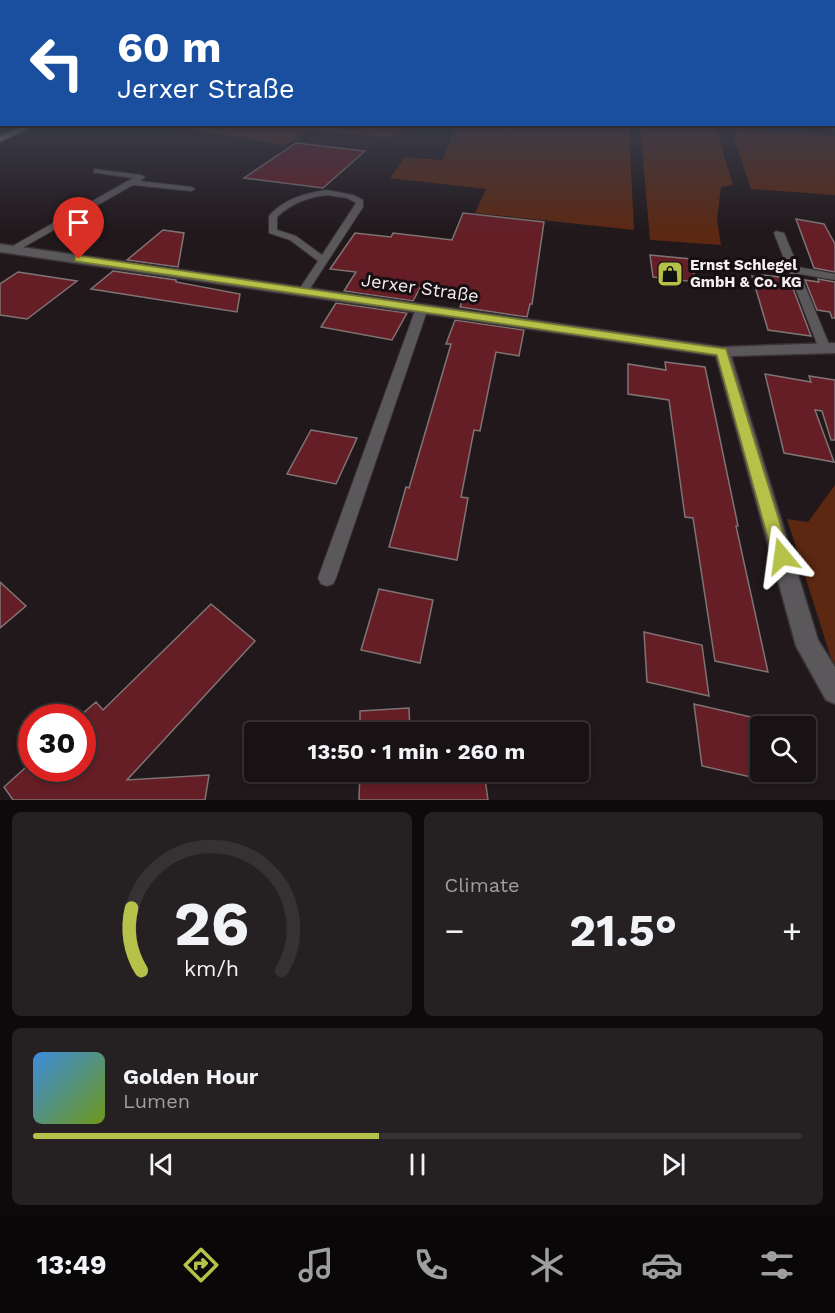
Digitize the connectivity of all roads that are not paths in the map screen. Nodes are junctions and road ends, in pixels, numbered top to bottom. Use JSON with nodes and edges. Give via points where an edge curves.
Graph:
{"nodes":[{"id":1,"x":97,"y":171,"type":"dead end"},
{"id":2,"x":132,"y":182,"type":"junction"},
{"id":3,"x":192,"y":189,"type":"dead end"},
{"id":4,"x":779,"y":233,"type":"dead end"},
{"id":5,"x":6,"y":249,"type":"edge"},
{"id":6,"x":322,"y":260,"type":"junction"},
{"id":7,"x":795,"y":270,"type":"junction"},
{"id":8,"x":835,"y":277,"type":"edge"},
{"id":9,"x":303,"y":291,"type":"junction"},
{"id":10,"x":422,"y":308,"type":"junction"},
{"id":11,"x":830,"y":348,"type":"edge"},
{"id":12,"x":722,"y":352,"type":"junction"},
{"id":13,"x":327,"y":578,"type":"dead end"},
{"id":14,"x":835,"y":691,"type":"edge"}],
"edges":[{"from":1,"to":2,"type":"lane","via":[[141,177]]},
{"from":2,"to":3,"type":"lane"},
{"from":2,"to":5,"type":"lane"},
{"from":4,"to":7,"type":"lane"},
{"from":5,"to":9,"type":"street","name":"Jerxer Straße"},
{"from":6,"to":6,"type":"lane","via":[[360,202],[345,193],[308,196],[273,216],[272,231],[293,238]]},
{"from":6,"to":9,"type":"lane"},
{"from":7,"to":8,"type":"lane"},
{"from":7,"to":11,"type":"lane"},
{"from":9,"to":10,"type":"street","name":"Jerxer Straße"},
{"from":10,"to":12,"type":"street","name":"Jerxer Straße"},
{"from":10,"to":13,"type":"lane"},
{"from":11,"to":12,"type":"street","name":"Jerxer Straße"},
{"from":12,"to":14,"type":"street","via":[[808,646]]}]}
